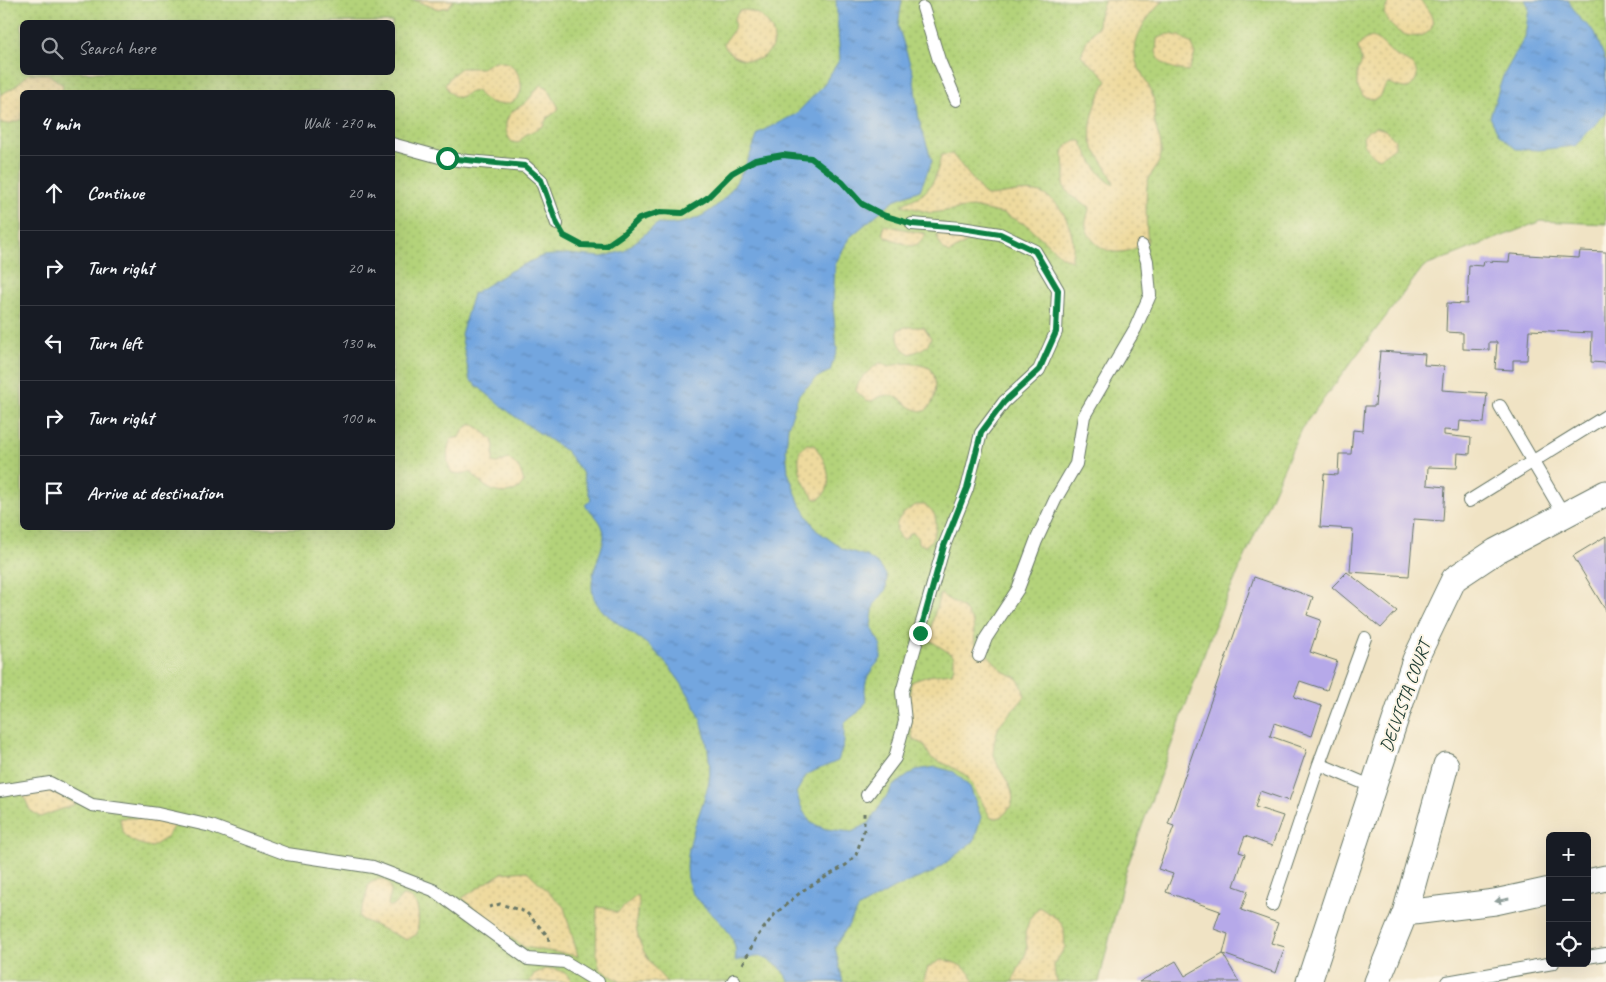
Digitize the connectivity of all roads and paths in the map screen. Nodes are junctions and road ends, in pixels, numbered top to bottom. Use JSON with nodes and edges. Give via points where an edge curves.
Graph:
{"nodes":[{"id":1,"x":923,"y":8,"type":"dead end"},
{"id":2,"x":956,"y":100,"type":"dead end"},
{"id":3,"x":395,"y":145,"type":"edge"},
{"id":4,"x":557,"y":224,"type":"joint"},
{"id":5,"x":912,"y":224,"type":"joint"},
{"id":6,"x":1142,"y":246,"type":"dead end"},
{"id":7,"x":1500,"y":406,"type":"dead end"},
{"id":8,"x":1606,"y":416,"type":"edge"},
{"id":9,"x":1533,"y":461,"type":"junction"},
{"id":10,"x":1606,"y":493,"type":"edge"},
{"id":11,"x":1469,"y":501,"type":"dead end"},
{"id":12,"x":1564,"y":515,"type":"junction"},
{"id":13,"x":1365,"y":638,"type":"dead end"},
{"id":14,"x":979,"y":656,"type":"dead end"},
{"id":15,"x":1319,"y":764,"type":"junction"},
{"id":16,"x":1446,"y":765,"type":"dead end"},
{"id":17,"x":1372,"y":787,"type":"junction"},
{"id":18,"x":0,"y":791,"type":"edge"},
{"id":19,"x":867,"y":795,"type":"joint"},
{"id":20,"x":1606,"y":878,"type":"edge"},
{"id":21,"x":1591,"y":881,"type":"edge"},
{"id":22,"x":1546,"y":891,"type":"edge"},
{"id":23,"x":1272,"y":906,"type":"dead end"},
{"id":24,"x":465,"y":913,"type":"junction"},
{"id":25,"x":1405,"y":913,"type":"junction"},
{"id":26,"x":1606,"y":954,"type":"edge"},
{"id":27,"x":1591,"y":956,"type":"edge"},
{"id":28,"x":553,"y":961,"type":"junction"},
{"id":29,"x":1546,"y":964,"type":"edge"},
{"id":30,"x":733,"y":981,"type":"edge"},
{"id":31,"x":598,"y":982,"type":"edge"},
{"id":32,"x":1309,"y":982,"type":"edge"},
{"id":33,"x":1376,"y":982,"type":"edge"},
{"id":34,"x":1447,"y":982,"type":"edge"}],
"edges":[{"from":1,"to":2,"type":"lane"},
{"from":3,"to":4,"type":"lane","via":[[447,158],[525,166],[541,180]]},
{"from":4,"to":5,"type":"path","via":[[564,236],[581,245],[606,246],[639,219],[660,212],[683,213],[707,198],[732,173],[755,160],[783,155],[811,158],[842,182],[862,204]]},
{"from":5,"to":19,"type":"lane","via":[[1000,234],[1035,251],[1058,290],[1056,332],[1039,370],[1004,402],[981,433],[967,488],[944,546],[902,692],[904,721],[895,758]]},
{"from":6,"to":14,"type":"lane","via":[[1147,261],[1150,295],[1135,329],[1084,416],[1076,464],[1055,500],[1018,589],[986,638]]},
{"from":7,"to":9,"type":"lane"},
{"from":8,"to":9,"type":"lane"},
{"from":9,"to":11,"type":"lane"},
{"from":9,"to":12,"type":"lane"},
{"from":10,"to":12,"type":"street","name":"DELVISTA COURT"},
{"from":12,"to":17,"type":"street","name":"DELVISTA COURT","via":[[1496,551],[1454,579],[1415,660]]},
{"from":13,"to":15,"type":"lane"},
{"from":15,"to":17,"type":"lane"},
{"from":15,"to":23,"type":"lane"},
{"from":16,"to":25,"type":"street"},
{"from":17,"to":32,"type":"street","name":"DELVISTA COURT"},
{"from":18,"to":24,"type":"lane","via":[[50,783],[92,805],[158,814],[211,826],[287,854],[373,867],[433,890]]},
{"from":19,"to":30,"type":"path","via":[[864,830],[856,855],[774,914],[756,938]]},
{"from":20,"to":21,"type":"street"},
{"from":22,"to":25,"type":"street","one_way":true,"via":[[1495,902]]},
{"from":24,"to":28,"type":"lane","via":[[528,959]]},
{"from":24,"to":28,"type":"path","via":[[500,904],[526,912],[548,936]]},
{"from":25,"to":33,"type":"street"},
{"from":26,"to":27,"type":"lane"},
{"from":28,"to":31,"type":"lane","via":[[565,962]]},
{"from":29,"to":34,"type":"lane"}]}
